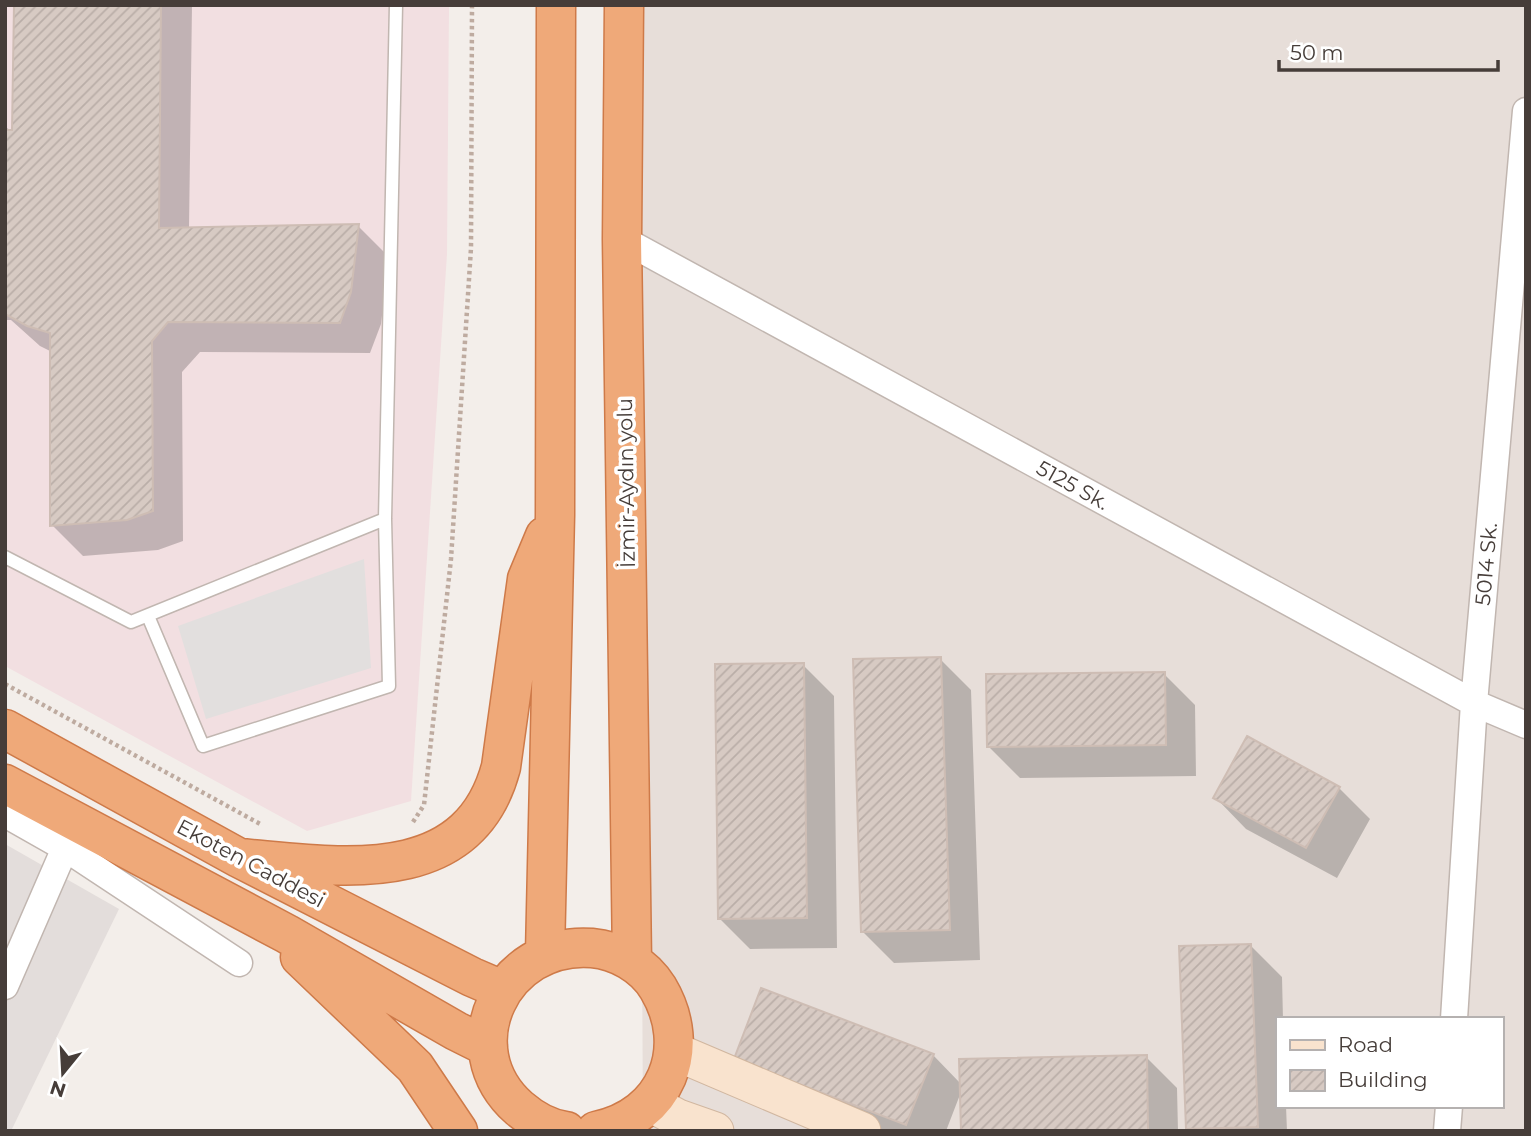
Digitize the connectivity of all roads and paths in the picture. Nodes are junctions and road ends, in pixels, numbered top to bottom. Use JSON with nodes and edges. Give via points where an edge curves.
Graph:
{"nodes":[{"id":1,"x":396,"y":5,"type":"edge"},
{"id":2,"x":556,"y":5,"type":"edge"},
{"id":3,"x":624,"y":5,"type":"edge"},
{"id":4,"x":1526,"y":111,"type":"edge"},
{"id":5,"x":622,"y":240,"type":"junction"},
{"id":6,"x":555,"y":515,"type":"junction"},
{"id":7,"x":385,"y":519,"type":"junction"},
{"id":8,"x":5,"y":556,"type":"edge"},
{"id":9,"x":148,"y":616,"type":"junction"},
{"id":10,"x":1474,"y":703,"type":"junction"},
{"id":11,"x":1526,"y":725,"type":"edge"},
{"id":12,"x":5,"y":729,"type":"edge"},
{"id":13,"x":5,"y":784,"type":"edge"},
{"id":14,"x":5,"y":814,"type":"edge"},
{"id":15,"x":65,"y":848,"type":"junction"},
{"id":16,"x":239,"y":858,"type":"junction"},
{"id":17,"x":287,"y":934,"type":"junction"},
{"id":18,"x":545,"y":954,"type":"junction"},
{"id":19,"x":632,"y":961,"type":"junction"},
{"id":20,"x":239,"y":963,"type":"dead end"},
{"id":21,"x":5,"y":986,"type":"edge"},
{"id":22,"x":502,"y":990,"type":"junction"},
{"id":23,"x":1454,"y":1017,"type":"edge"},
{"id":24,"x":488,"y":1047,"type":"junction"},
{"id":25,"x":674,"y":1051,"type":"junction"},
{"id":26,"x":1449,"y":1108,"type":"edge"},
{"id":27,"x":642,"y":1116,"type":"edge"},
{"id":28,"x":532,"y":1125,"type":"edge"},
{"id":29,"x":458,"y":1131,"type":"edge"},
{"id":30,"x":566,"y":1131,"type":"edge"},
{"id":31,"x":596,"y":1131,"type":"edge"},
{"id":32,"x":715,"y":1131,"type":"edge"},
{"id":33,"x":862,"y":1131,"type":"edge"},
{"id":34,"x":1447,"y":1131,"type":"edge"}],
"edges":[{"from":1,"to":7,"type":"lane"},
{"from":2,"to":6,"type":"highway"},
{"from":3,"to":5,"type":"highway","name":"İzmir-Aydın yolu"},
{"from":4,"to":10,"type":"street","name":"5014 Sk."},
{"from":5,"to":10,"type":"street","name":"5125 Sk."},
{"from":5,"to":19,"type":"highway","name":"İzmir-Aydın yolu"},
{"from":6,"to":16,"type":"highway","via":[[527,579],[496,788],[473,824],[436,850],[380,865]]},
{"from":6,"to":18,"type":"highway"},
{"from":7,"to":9,"type":"lane"},
{"from":7,"to":9,"type":"lane","via":[[389,686],[202,746]]},
{"from":8,"to":9,"type":"lane","via":[[131,622]]},
{"from":10,"to":11,"type":"street","name":"5125 Sk."},
{"from":10,"to":23,"type":"street","name":"5014 Sk."},
{"from":12,"to":16,"type":"highway","name":"Ekoten Caddesi"},
{"from":13,"to":17,"type":"highway"},
{"from":14,"to":15,"type":"street"},
{"from":15,"to":20,"type":"street"},
{"from":15,"to":21,"type":"street"},
{"from":16,"to":22,"type":"highway","name":"Ekoten Caddesi"},
{"from":17,"to":24,"type":"highway"},
{"from":17,"to":29,"type":"highway","via":[[315,972],[415,1068]]},
{"from":18,"to":19,"type":"highway","via":[[574,947],[604,949]]},
{"from":18,"to":22,"type":"highway","via":[[519,969]]},
{"from":19,"to":25,"type":"highway","via":[[667,1003]]},
{"from":22,"to":24,"type":"highway","via":[[491,1017]]},
{"from":24,"to":28,"type":"highway","via":[[495,1076]]},
{"from":25,"to":27,"type":"highway","via":[[666,1079]]},
{"from":25,"to":33,"type":"street"},
{"from":26,"to":34,"type":"street"},
{"from":27,"to":31,"type":"highway"},
{"from":27,"to":32,"type":"street","via":[[678,1118]]},
{"from":28,"to":30,"type":"highway"}]}
